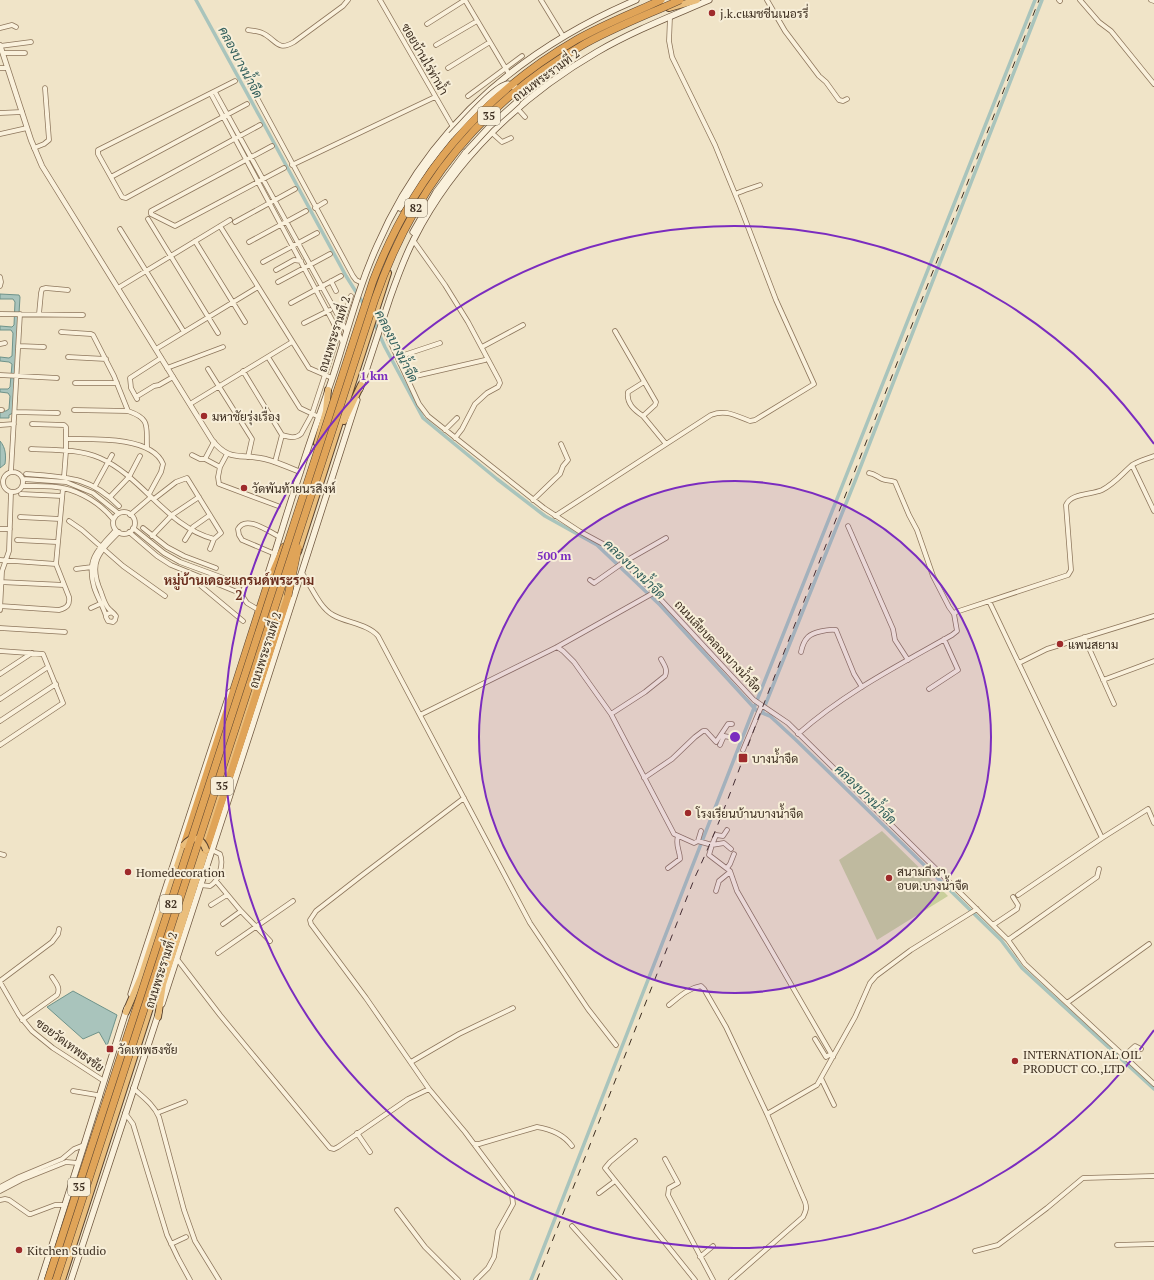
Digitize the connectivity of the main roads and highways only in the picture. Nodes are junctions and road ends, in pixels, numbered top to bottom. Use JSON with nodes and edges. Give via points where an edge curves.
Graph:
{"nodes":[{"id":1,"x":636,"y":0,"type":"edge"},
{"id":2,"x":660,"y":0,"type":"edge"},
{"id":3,"x":680,"y":0,"type":"edge"},
{"id":4,"x":685,"y":0,"type":"edge"},
{"id":5,"x":697,"y":0,"type":"edge"},
{"id":6,"x":709,"y":0,"type":"edge"},
{"id":7,"x":665,"y":9,"type":"junction"},
{"id":8,"x":371,"y":259,"type":"junction"},
{"id":9,"x":399,"y":272,"type":"junction"},
{"id":10,"x":361,"y":385,"type":"junction"},
{"id":11,"x":328,"y":390,"type":"junction"},
{"id":12,"x":316,"y":462,"type":"junction"},
{"id":13,"x":327,"y":462,"type":"junction"},
{"id":14,"x":297,"y":529,"type":"junction"},
{"id":15,"x":184,"y":844,"type":"junction"},
{"id":16,"x":209,"y":850,"type":"junction"},
{"id":17,"x":141,"y":977,"type":"junction"},
{"id":18,"x":163,"y":984,"type":"junction"},
{"id":19,"x":138,"y":1009,"type":"junction"},
{"id":20,"x":126,"y":1012,"type":"junction"},
{"id":21,"x":148,"y":1013,"type":"junction"},
{"id":22,"x":158,"y":1017,"type":"junction"},
{"id":23,"x":41,"y":1280,"type":"edge"},
{"id":24,"x":49,"y":1280,"type":"edge"},
{"id":25,"x":56,"y":1280,"type":"edge"},
{"id":26,"x":62,"y":1280,"type":"edge"},
{"id":27,"x":71,"y":1280,"type":"edge"}],
"edges":[{"from":1,"to":8,"type":"main road","name":"ถนนพระรามที่ 2","number":"35","via":[[563,36],[509,74],[478,101],[436,146],[404,192]]},
{"from":2,"to":12,"type":"highway","name":"ถนนพระรามที่ 2","number":"35","bridge":true,"via":[[586,33],[510,84],[470,122],[433,166],[406,209],[376,276]]},
{"from":2,"to":14,"type":"highway","number":"82","bridge":true,"via":[[589,33],[527,72],[457,137],[429,173],[404,214],[379,266]]},
{"from":3,"to":14,"type":"highway","number":"82","bridge":true,"via":[[595,38],[544,69],[488,115],[438,172],[411,215],[387,265]]},
{"from":4,"to":7,"type":"highway","name":"ถนนพระรามที่ 2","number":"35"},
{"from":5,"to":7,"type":"highway"},
{"from":6,"to":9,"type":"main road","name":"ถนนพระรามที่ 2","number":"35","via":[[598,51],[560,75],[517,108],[454,174],[433,204]]},
{"from":7,"to":13,"type":"highway","name":"ถนนพระรามที่ 2","number":"35","via":[[595,40],[564,58],[522,88],[480,126],[446,165],[414,214],[395,256]]},
{"from":8,"to":9,"type":"main road","bridge":true,"via":[[413,187],[451,135],[501,86],[508,84],[516,88],[519,96],[517,102],[490,126],[442,183],[408,244]]},
{"from":8,"to":11,"type":"main road","name":"ถนนพระรามที่ 2","number":"35"},
{"from":9,"to":10,"type":"main road","name":"ถนนพระรามที่ 2","number":"35"},
{"from":10,"to":13,"type":"highway"},
{"from":10,"to":16,"type":"main road","name":"ถนนพระรามที่ 2","number":"35","via":[[302,573]]},
{"from":11,"to":12,"type":"highway","via":[[326,411],[315,448]]},
{"from":11,"to":20,"type":"main road","name":"ถนนพระรามที่ 2","number":"35"},
{"from":12,"to":19,"type":"highway","name":"ถนนพระรามที่ 2","number":"35"},
{"from":13,"to":21,"type":"highway","name":"ถนนพระรามที่ 2","number":"35"},
{"from":14,"to":15,"type":"highway","bridge":true,"via":[[275,566],[266,589]]},
{"from":14,"to":16,"type":"highway","bridge":true,"via":[[294,569],[288,596]]},
{"from":14,"to":24,"type":"highway","number":"82","bridge":true},
{"from":14,"to":25,"type":"highway","number":"82","bridge":true},
{"from":15,"to":16,"type":"highway","bridge":true,"via":[[190,839],[198,839]]},
{"from":15,"to":17,"type":"highway"},
{"from":16,"to":18,"type":"highway"},
{"from":16,"to":22,"type":"main road","name":"ถนนพระรามที่ 2","number":"35"},
{"from":17,"to":19,"type":"highway"},
{"from":17,"to":20,"type":"highway"},
{"from":18,"to":21,"type":"highway"},
{"from":18,"to":22,"type":"highway"},
{"from":19,"to":24,"type":"highway","name":"ถนนพระรามที่ 2","number":"35"},
{"from":20,"to":23,"type":"main road","name":"ถนนพระรามที่ 2","number":"35"},
{"from":21,"to":26,"type":"highway","name":"ถนนพระรามที่ 2","number":"35"},
{"from":22,"to":27,"type":"main road","name":"ถนนพระรามที่ 2","number":"35"}]}
